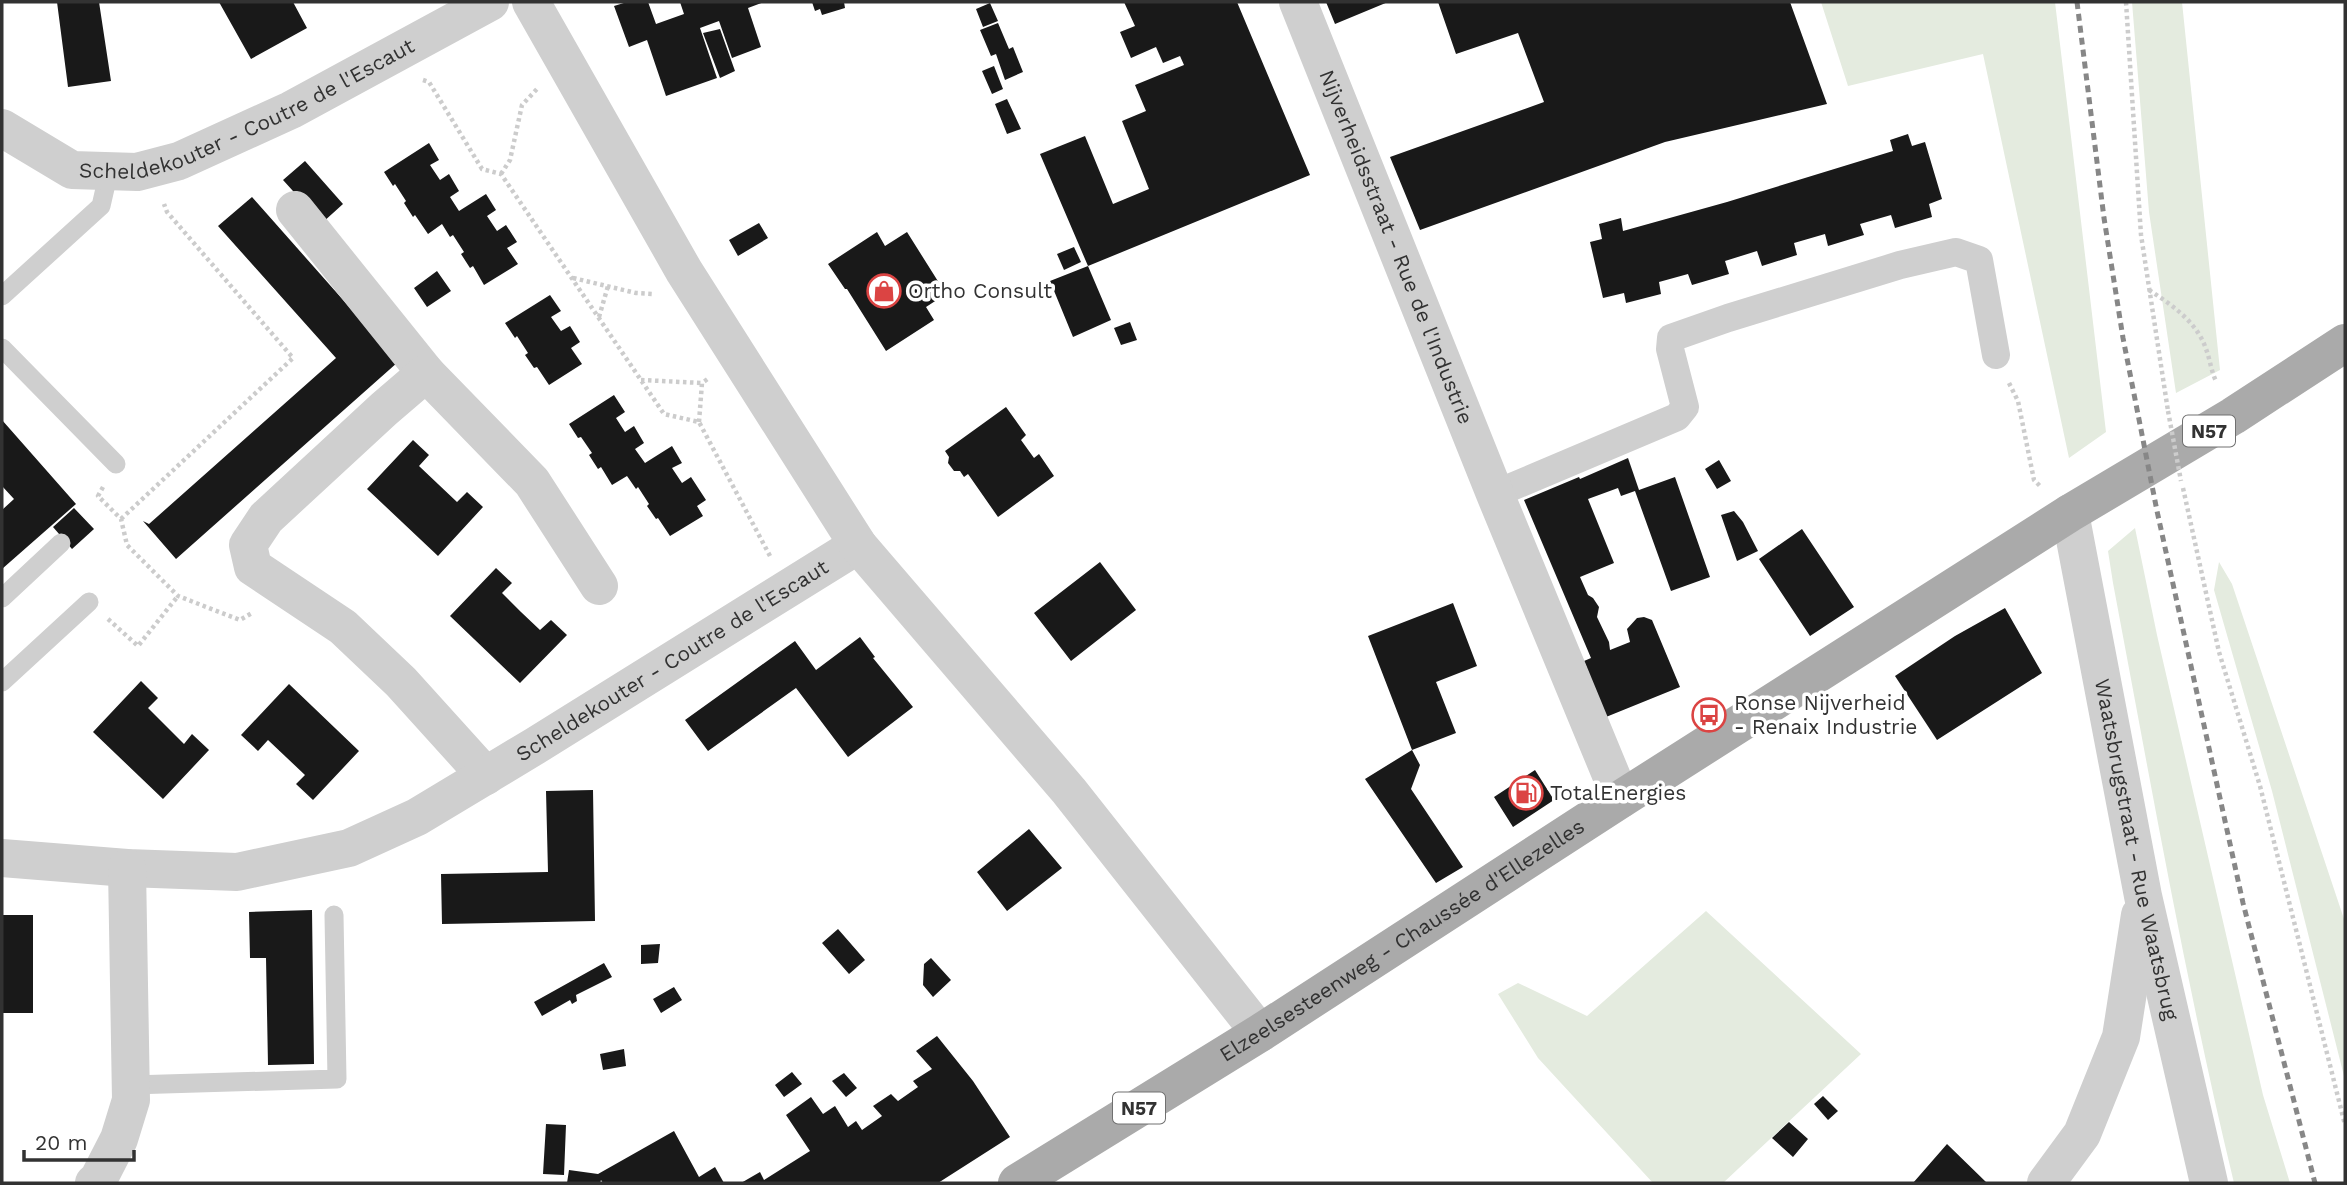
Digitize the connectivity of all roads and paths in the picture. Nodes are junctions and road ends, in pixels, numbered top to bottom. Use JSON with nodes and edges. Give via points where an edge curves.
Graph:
{"nodes":[{"id":1,"x":490,"y":2,"type":"edge"},
{"id":2,"x":531,"y":2,"type":"edge"},
{"id":3,"x":1298,"y":2,"type":"edge"},
{"id":4,"x":2126,"y":2,"type":"edge"},
{"id":5,"x":564,"y":60,"type":"junction"},
{"id":6,"x":381,"y":61,"type":"junction"},
{"id":7,"x":2,"y":128,"type":"edge"},
{"id":8,"x":149,"y":169,"type":"junction"},
{"id":9,"x":108,"y":171,"type":"junction"},
{"id":10,"x":500,"y":174,"type":"junction"},
{"id":11,"x":295,"y":210,"type":"dead end"},
{"id":12,"x":573,"y":278,"type":"junction"},
{"id":13,"x":608,"y":286,"type":"junction"},
{"id":14,"x":2148,"y":289,"type":"junction"},
{"id":15,"x":699,"y":295,"type":"junction"},
{"id":16,"x":2,"y":296,"type":"edge"},
{"id":17,"x":599,"y":317,"type":"junction"},
{"id":18,"x":2345,"y":343,"type":"edge"},
{"id":19,"x":2,"y":348,"type":"edge"},
{"id":20,"x":1996,"y":355,"type":"joint"},
{"id":21,"x":426,"y":373,"type":"junction"},
{"id":22,"x":2213,"y":374,"type":"dead end"},
{"id":23,"x":641,"y":380,"type":"junction"},
{"id":24,"x":702,"y":383,"type":"dead end"},
{"id":25,"x":116,"y":464,"type":"joint"},
{"id":26,"x":1495,"y":494,"type":"junction"},
{"id":27,"x":2070,"y":513,"type":"junction"},
{"id":28,"x":121,"y":519,"type":"junction"},
{"id":29,"x":61,"y":543,"type":"dead end"},
{"id":30,"x":858,"y":545,"type":"junction"},
{"id":31,"x":599,"y":586,"type":"dead end"},
{"id":32,"x":788,"y":589,"type":"junction"},
{"id":33,"x":290,"y":592,"type":"junction"},
{"id":34,"x":177,"y":596,"type":"junction"},
{"id":35,"x":2,"y":598,"type":"edge"},
{"id":36,"x":89,"y":602,"type":"joint"},
{"id":37,"x":2,"y":682,"type":"edge"},
{"id":38,"x":486,"y":776,"type":"junction"},
{"id":39,"x":1621,"y":799,"type":"junction"},
{"id":40,"x":2,"y":858,"type":"edge"},
{"id":41,"x":127,"y":869,"type":"junction"},
{"id":42,"x":2143,"y":896,"type":"junction"},
{"id":43,"x":334,"y":915,"type":"dead end"},
{"id":44,"x":1261,"y":1033,"type":"junction"},
{"id":45,"x":131,"y":1085,"type":"junction"},
{"id":46,"x":2345,"y":1125,"type":"edge"},
{"id":47,"x":94,"y":1183,"type":"edge"},
{"id":48,"x":1017,"y":1183,"type":"edge"},
{"id":49,"x":2046,"y":1183,"type":"edge"},
{"id":50,"x":2208,"y":1183,"type":"edge"}],
"edges":[{"from":1,"to":6,"type":"street","name":"Scheldekouter - Coutre de l'Escaut"},
{"from":2,"to":5,"type":"street"},
{"from":3,"to":26,"type":"street","name":"Nijverheidsstraat - Rue de l'Industrie"},
{"from":4,"to":14,"type":"path"},
{"from":5,"to":10,"type":"path","via":[[522,105],[510,160]]},
{"from":5,"to":15,"type":"street"},
{"from":6,"to":8,"type":"street","name":"Scheldekouter - Coutre de l'Escaut","via":[[291,110],[179,161]]},
{"from":6,"to":10,"type":"path","via":[[429,82],[482,169]]},
{"from":7,"to":9,"type":"street","name":"Scheldekouter - Coutre de l'Escaut","via":[[72,170]]},
{"from":8,"to":9,"type":"street","name":"Scheldekouter - Coutre de l'Escaut"},
{"from":8,"to":28,"type":"path","via":[[167,212],[293,358]]},
{"from":9,"to":16,"type":"lane","via":[[101,206]]},
{"from":10,"to":12,"type":"path"},
{"from":11,"to":21,"type":"street"},
{"from":12,"to":13,"type":"path"},
{"from":12,"to":17,"type":"path"},
{"from":13,"to":15,"type":"path","via":[[636,293]]},
{"from":13,"to":17,"type":"path"},
{"from":14,"to":22,"type":"path","via":[[2190,321],[2206,346]]},
{"from":14,"to":46,"type":"path","bridge":true,"via":[[2181,481],[2219,652],[2260,786]]},
{"from":15,"to":30,"type":"street"},
{"from":17,"to":23,"type":"path"},
{"from":18,"to":27,"type":"main road","number":"N57","via":[[2234,416]]},
{"from":19,"to":25,"type":"lane"},
{"from":20,"to":26,"type":"street","via":[[1979,260],[1956,252],[1900,265],[1671,338],[1685,407],[1677,417]]},
{"from":20,"to":27,"type":"path","via":[[2018,401],[2034,480]]},
{"from":21,"to":31,"type":"street","via":[[532,482]]},
{"from":21,"to":33,"type":"street","via":[[266,518],[248,545],[253,567]]},
{"from":23,"to":24,"type":"path"},
{"from":23,"to":32,"type":"path","via":[[664,414],[699,422]]},
{"from":25,"to":28,"type":"path","via":[[98,496]]},
{"from":26,"to":39,"type":"street","name":"Nijverheidsstraat - Rue de l'Industrie"},
{"from":27,"to":39,"type":"main road","name":"Elzeelsesteenweg - Chaussée d'Ellezelles","number":"N57"},
{"from":27,"to":42,"type":"street","name":"Waatsbrugstraat - Rue Waatsbrug"},
{"from":28,"to":34,"type":"path","via":[[127,545]]},
{"from":29,"to":35,"type":"lane"},
{"from":30,"to":32,"type":"street","name":"Scheldekouter - Coutre de l'Escaut"},
{"from":30,"to":44,"type":"street","via":[[1069,791]]},
{"from":32,"to":38,"type":"street","name":"Scheldekouter - Coutre de l'Escaut"},
{"from":33,"to":34,"type":"path","via":[[240,620]]},
{"from":33,"to":38,"type":"street","via":[[343,627],[401,682]]},
{"from":34,"to":36,"type":"path","via":[[138,646]]},
{"from":36,"to":37,"type":"lane"},
{"from":38,"to":41,"type":"street","name":"Scheldekouter - Coutre de l'Escaut","via":[[417,817],[349,848],[237,872]]},
{"from":39,"to":44,"type":"main road","name":"Elzeelsesteenweg - Chaussée d'Ellezelles","number":"N57"},
{"from":40,"to":41,"type":"street","name":"Scheldekouter - Coutre de l'Escaut"},
{"from":41,"to":45,"type":"street"},
{"from":42,"to":49,"type":"street","via":[[2121,1037],[2082,1134]]},
{"from":42,"to":50,"type":"street","name":"Waatsbrugstraat - Rue Waatsbrug"},
{"from":43,"to":45,"type":"lane","via":[[337,1079]]},
{"from":44,"to":48,"type":"main road","name":"Elzeelsesteenweg - Chaussée d'Ellezelles","number":"N57"},
{"from":45,"to":47,"type":"street","via":[[119,1139]]}]}
